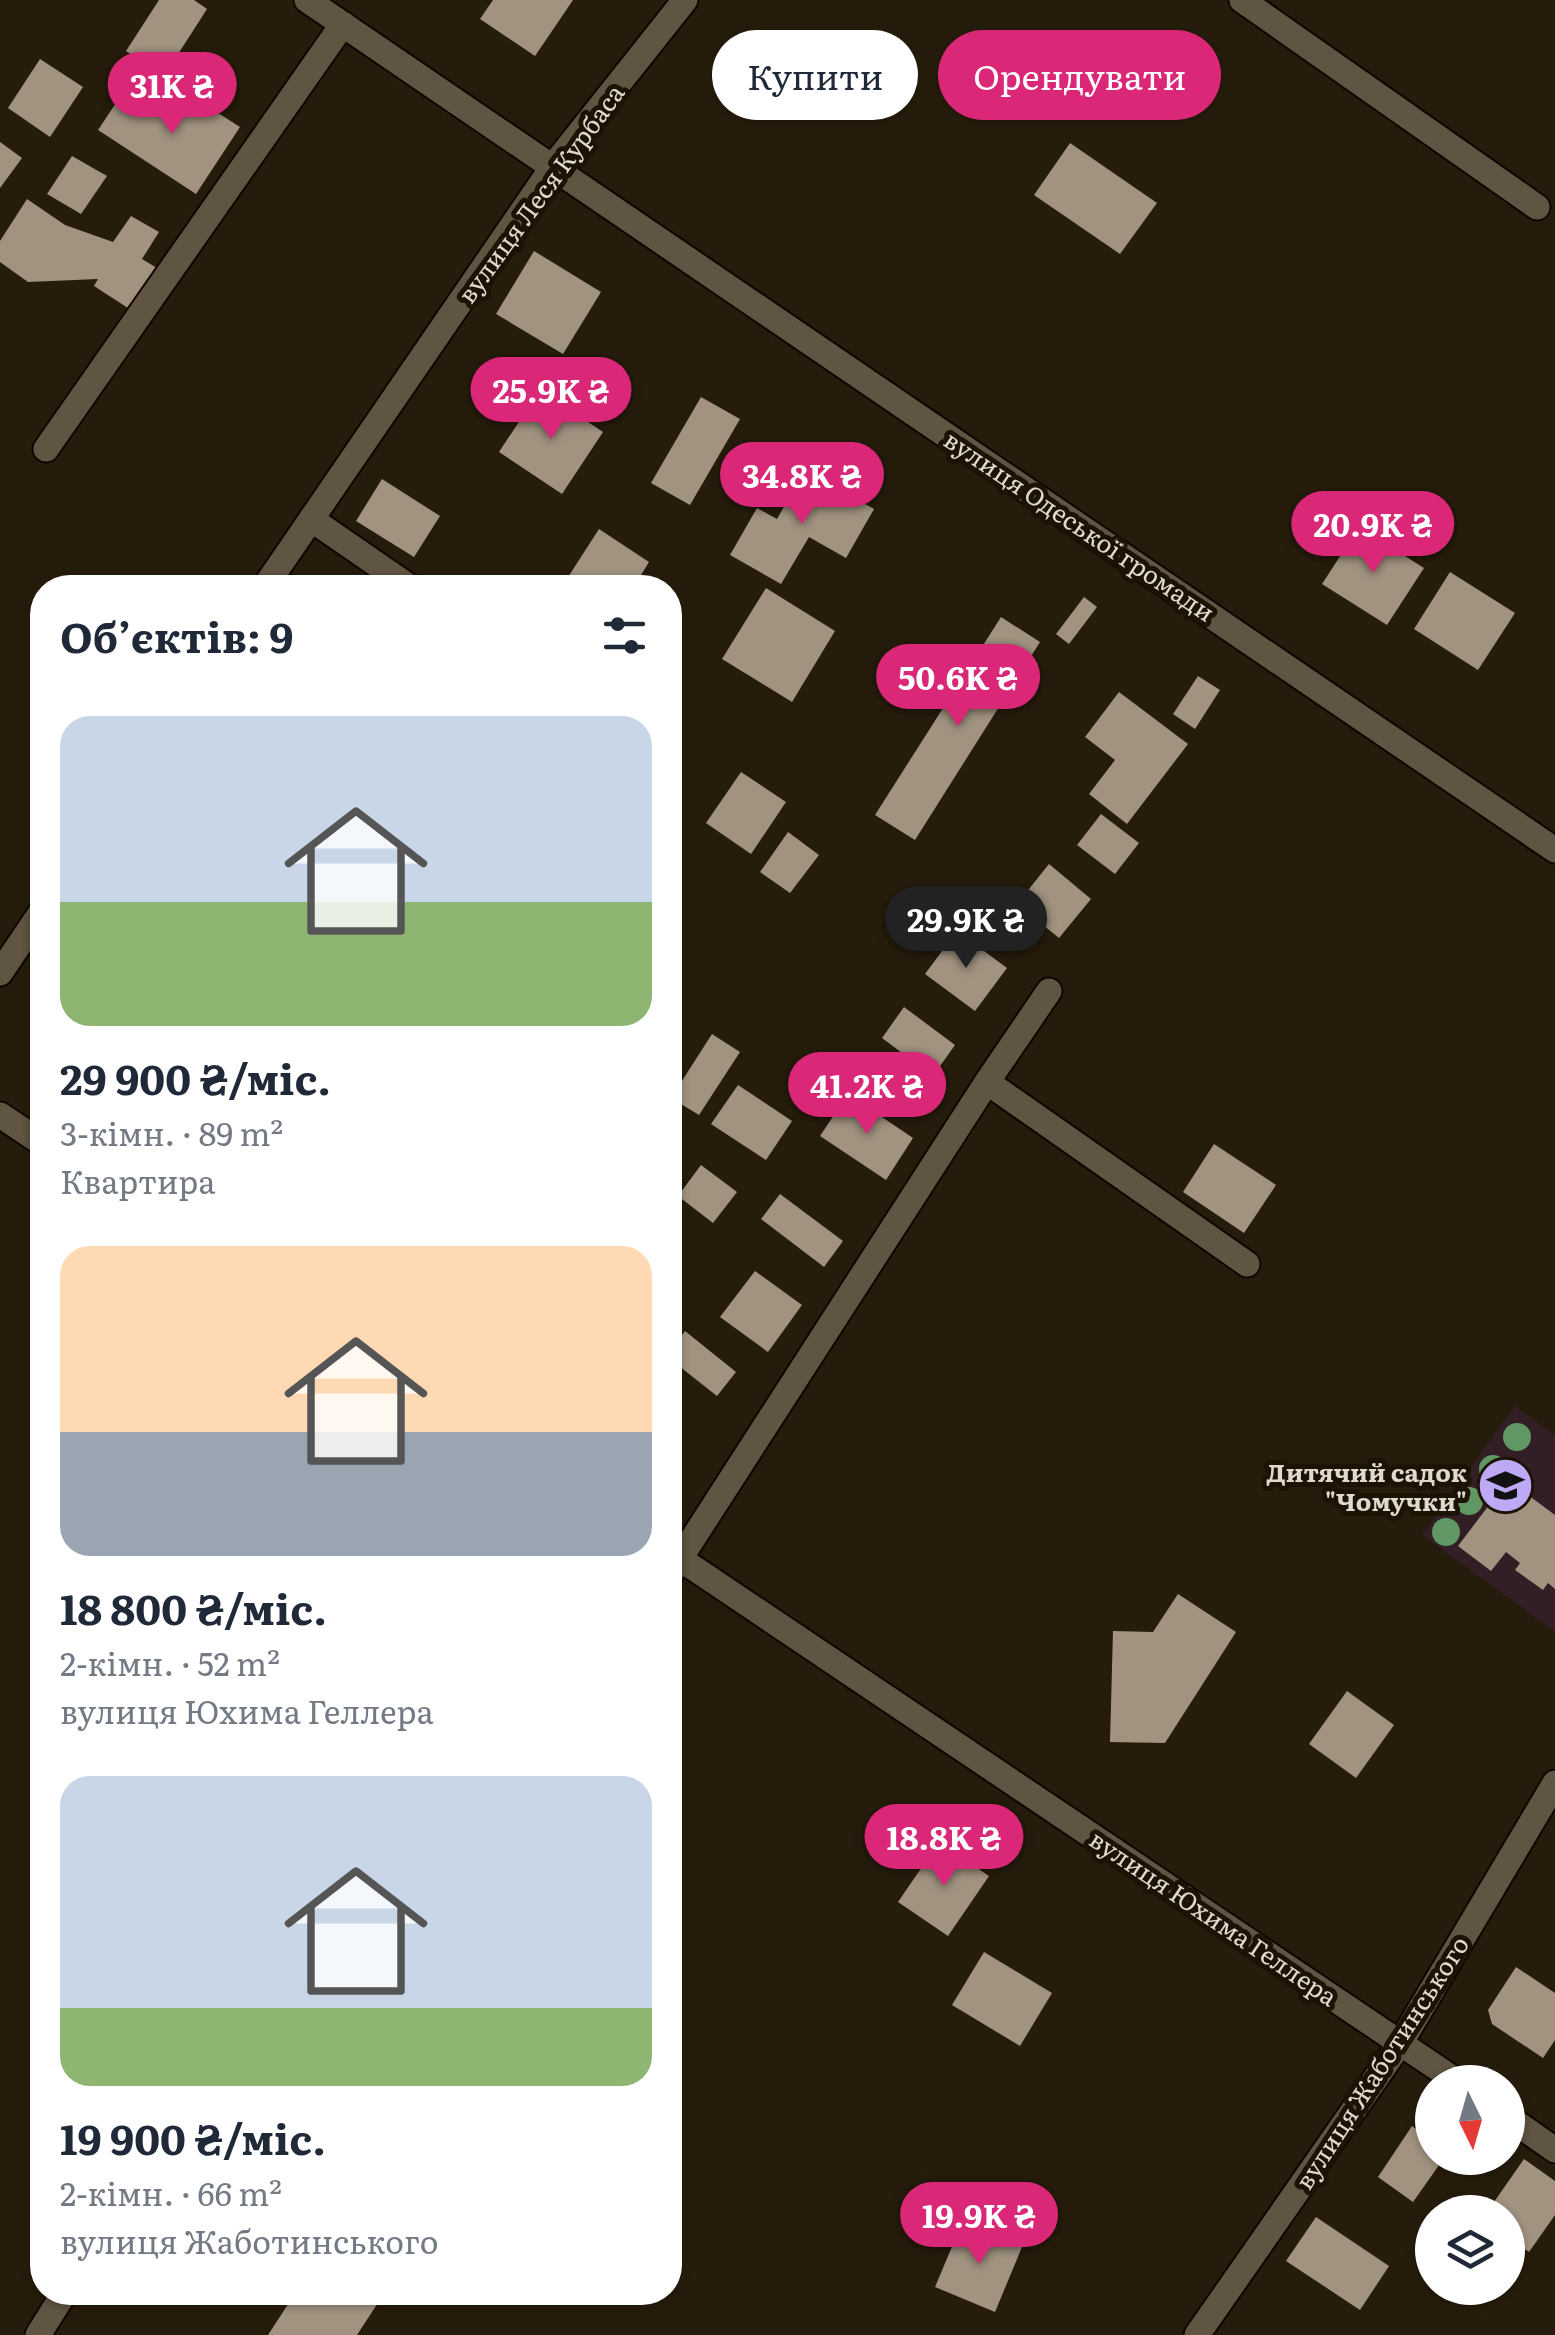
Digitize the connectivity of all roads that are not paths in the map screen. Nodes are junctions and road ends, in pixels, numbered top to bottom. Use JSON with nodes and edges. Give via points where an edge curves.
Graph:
{"nodes":[{"id":1,"x":307,"y":0,"type":"edge"},
{"id":2,"x":685,"y":0,"type":"edge"},
{"id":3,"x":1242,"y":0,"type":"edge"},
{"id":4,"x":343,"y":24,"type":"junction"},
{"id":5,"x":554,"y":165,"type":"junction"},
{"id":6,"x":1537,"y":207,"type":"dead end"},
{"id":7,"x":46,"y":449,"type":"dead end"},
{"id":8,"x":311,"y":520,"type":"junction"},
{"id":9,"x":273,"y":575,"type":"edge"},
{"id":10,"x":392,"y":575,"type":"edge"},
{"id":11,"x":1555,"y":850,"type":"edge"},
{"id":12,"x":30,"y":929,"type":"edge"},
{"id":13,"x":0,"y":973,"type":"edge"},
{"id":14,"x":1049,"y":991,"type":"dead end"},
{"id":15,"x":987,"y":1082,"type":"junction"},
{"id":16,"x":0,"y":1115,"type":"edge"},
{"id":17,"x":30,"y":1135,"type":"edge"},
{"id":18,"x":1247,"y":1264,"type":"dead end"},
{"id":19,"x":682,"y":1547,"type":"edge"},
{"id":20,"x":682,"y":1567,"type":"edge"},
{"id":21,"x":1555,"y":1783,"type":"edge"},
{"id":22,"x":1400,"y":2042,"type":"junction"},
{"id":23,"x":1433,"y":2065,"type":"edge"},
{"id":24,"x":1525,"y":2129,"type":"edge"},
{"id":25,"x":1555,"y":2150,"type":"edge"},
{"id":26,"x":56,"y":2305,"type":"edge"},
{"id":27,"x":38,"y":2335,"type":"edge"},
{"id":28,"x":1197,"y":2335,"type":"edge"}],
"edges":[{"from":1,"to":4,"type":"street","name":"вулиця Одеської громади"},
{"from":2,"to":5,"type":"street","name":"вулиця Леся Курбаса"},
{"from":3,"to":6,"type":"street"},
{"from":4,"to":5,"type":"street","name":"вулиця Одеської громади"},
{"from":4,"to":7,"type":"street"},
{"from":5,"to":8,"type":"street","name":"вулиця Леся Курбаса"},
{"from":5,"to":11,"type":"street","name":"вулиця Одеської громади"},
{"from":8,"to":9,"type":"street","name":"вулиця Леся Курбаса"},
{"from":8,"to":10,"type":"street"},
{"from":12,"to":13,"type":"street"},
{"from":14,"to":15,"type":"street"},
{"from":15,"to":18,"type":"street"},
{"from":15,"to":19,"type":"street"},
{"from":16,"to":17,"type":"street"},
{"from":20,"to":22,"type":"street","name":"вулиця Юхима Геллера"},
{"from":21,"to":22,"type":"street","name":"вулиця Жаботинського"},
{"from":22,"to":23,"type":"street","name":"вулиця Юхима Геллера"},
{"from":22,"to":28,"type":"street","name":"вулиця Жаботинського"},
{"from":24,"to":25,"type":"street"},
{"from":26,"to":27,"type":"street"}]}
